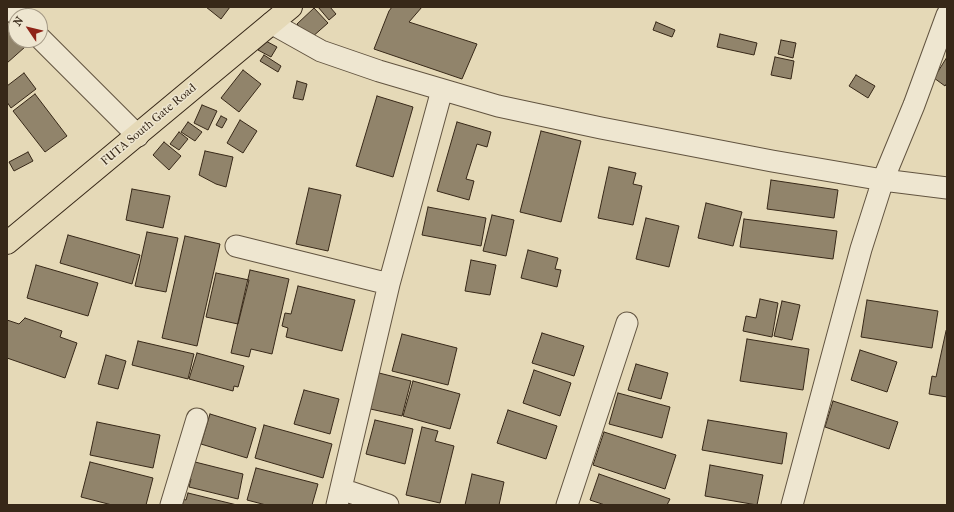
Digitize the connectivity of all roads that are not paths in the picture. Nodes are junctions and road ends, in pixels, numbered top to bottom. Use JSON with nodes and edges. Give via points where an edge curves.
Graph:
{"nodes":[{"id":1,"x":291,"y":7,"type":"edge"},
{"id":2,"x":947,"y":15,"type":"edge"},
{"id":3,"x":271,"y":23,"type":"junction"},
{"id":4,"x":48,"y":46,"type":"edge"},
{"id":5,"x":442,"y":90,"type":"junction"},
{"id":6,"x":138,"y":136,"type":"junction"},
{"id":7,"x":884,"y":180,"type":"junction"},
{"id":8,"x":947,"y":188,"type":"edge"},
{"id":9,"x":7,"y":243,"type":"edge"},
{"id":10,"x":236,"y":246,"type":"dead end"},
{"id":11,"x":389,"y":284,"type":"junction"},
{"id":12,"x":627,"y":323,"type":"dead end"},
{"id":13,"x":197,"y":419,"type":"dead end"},
{"id":14,"x":339,"y":497,"type":"edge"},
{"id":15,"x":172,"y":505,"type":"edge"},
{"id":16,"x":388,"y":505,"type":"edge"},
{"id":17,"x":567,"y":505,"type":"edge"},
{"id":18,"x":792,"y":505,"type":"edge"}],
"edges":[{"from":1,"to":3,"type":"main road","name":"FUTA South Gate Road"},
{"from":2,"to":7,"type":"street"},
{"from":3,"to":5,"type":"street","via":[[321,51]]},
{"from":3,"to":6,"type":"main road","name":"FUTA South Gate Road"},
{"from":4,"to":6,"type":"street"},
{"from":5,"to":7,"type":"street","via":[[498,106],[601,128]]},
{"from":5,"to":11,"type":"street"},
{"from":6,"to":9,"type":"main road","name":"FUTA South Gate Road"},
{"from":7,"to":8,"type":"street"},
{"from":7,"to":18,"type":"street","via":[[859,257]]},
{"from":10,"to":11,"type":"street"},
{"from":11,"to":14,"type":"street"},
{"from":12,"to":17,"type":"street"},
{"from":13,"to":15,"type":"street"},
{"from":14,"to":16,"type":"street"}]}
